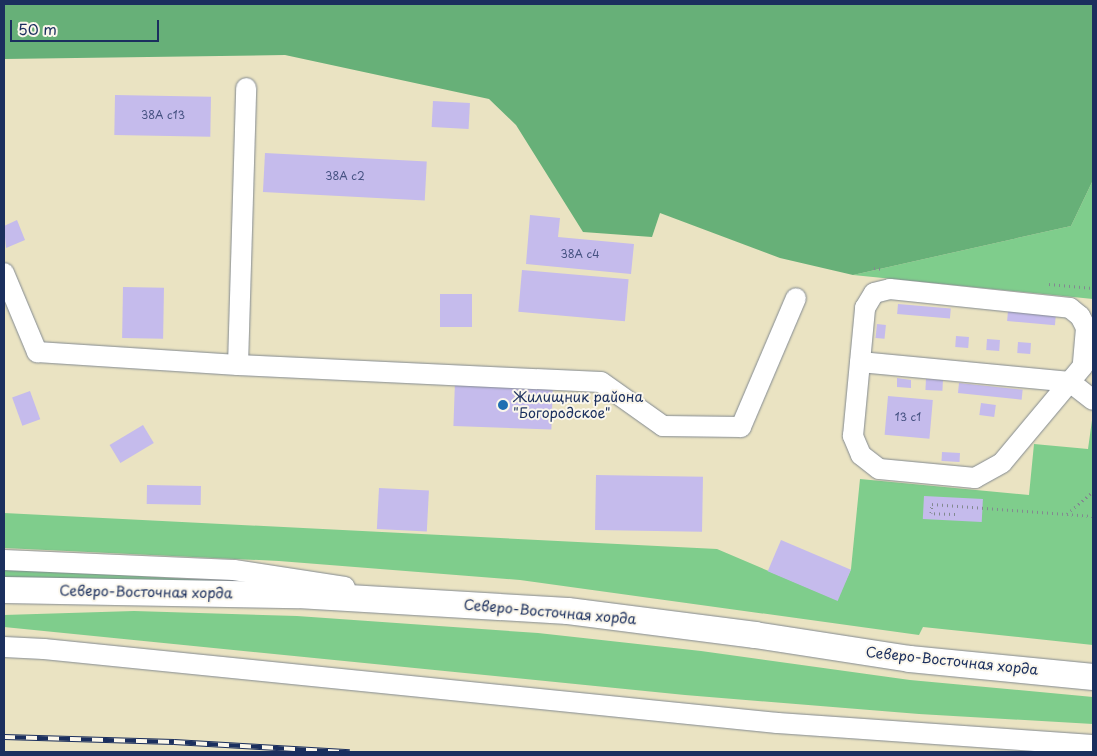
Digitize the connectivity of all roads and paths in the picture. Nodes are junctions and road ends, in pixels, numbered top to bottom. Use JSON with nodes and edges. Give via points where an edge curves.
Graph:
{"nodes":[{"id":1,"x":246,"y":88,"type":"dead end"},
{"id":2,"x":4,"y":272,"type":"edge"},
{"id":3,"x":796,"y":298,"type":"dead end"},
{"id":4,"x":860,"y":362,"type":"junction"},
{"id":5,"x":238,"y":365,"type":"junction"},
{"id":6,"x":1070,"y":382,"type":"junction"},
{"id":7,"x":1093,"y":400,"type":"edge"},
{"id":8,"x":1093,"y":491,"type":"edge"},
{"id":9,"x":955,"y":514,"type":"dead end"},
{"id":10,"x":1067,"y":514,"type":"junction"},
{"id":11,"x":1093,"y":516,"type":"edge"},
{"id":12,"x":4,"y":560,"type":"edge"},
{"id":13,"x":4,"y":590,"type":"edge"},
{"id":14,"x":444,"y":602,"type":"junction"},
{"id":15,"x":4,"y":647,"type":"edge"},
{"id":16,"x":1093,"y":676,"type":"edge"},
{"id":17,"x":1093,"y":745,"type":"edge"}],
"edges":[{"from":1,"to":5,"type":"street"},
{"from":2,"to":5,"type":"street","via":[[37,352]]},
{"from":3,"to":5,"type":"street","via":[[741,428],[663,426],[601,382]]},
{"from":4,"to":6,"type":"street"},
{"from":4,"to":6,"type":"street","via":[[853,436],[866,461],[879,469],[975,478],[1002,464]]},
{"from":4,"to":6,"type":"street","via":[[865,308],[870,298],[884,289],[909,291],[1070,308],[1080,316],[1086,334],[1084,366]]},
{"from":6,"to":7,"type":"street"},
{"from":8,"to":10,"type":"path"},
{"from":9,"to":10,"type":"path","via":[[931,513],[932,504]]},
{"from":10,"to":11,"type":"path"},
{"from":12,"to":14,"type":"street","via":[[234,570]]},
{"from":13,"to":14,"type":"main road","name":"Северо-Восточная хорда","via":[[298,595]]},
{"from":14,"to":16,"type":"main road","name":"Северо-Восточная хорда","via":[[568,611],[910,659]]},
{"from":15,"to":17,"type":"street","via":[[719,718]]}]}
